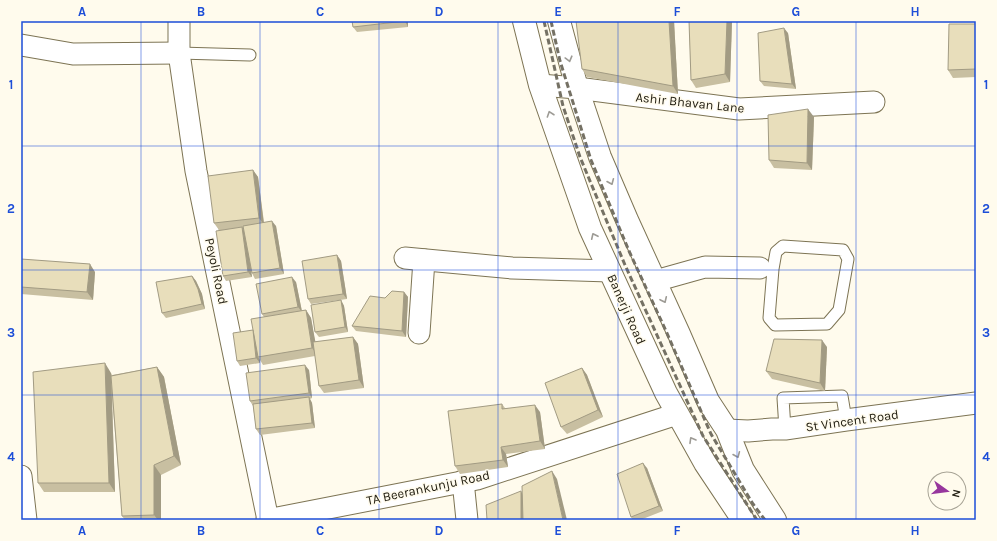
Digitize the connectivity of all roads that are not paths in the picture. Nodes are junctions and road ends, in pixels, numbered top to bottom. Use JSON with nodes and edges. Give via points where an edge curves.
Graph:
{"nodes":[{"id":1,"x":179,"y":21,"type":"edge"},
{"id":2,"x":524,"y":21,"type":"edge"},
{"id":3,"x":559,"y":21,"type":"edge"},
{"id":4,"x":21,"y":45,"type":"edge"},
{"id":5,"x":178,"y":53,"type":"junction"},
{"id":6,"x":250,"y":55,"type":"dead end"},
{"id":7,"x":540,"y":84,"type":"junction"},
{"id":8,"x":578,"y":88,"type":"junction"},
{"id":9,"x":874,"y":102,"type":"dead end"},
{"id":10,"x":767,"y":268,"type":"junction"},
{"id":11,"x":610,"y":271,"type":"junction"},
{"id":12,"x":655,"y":281,"type":"junction"},
{"id":13,"x":419,"y":332,"type":"dead end"},
{"id":14,"x":976,"y":403,"type":"edge"},
{"id":15,"x":677,"y":414,"type":"junction"},
{"id":16,"x":846,"y":420,"type":"junction"},
{"id":17,"x":784,"y":429,"type":"junction"},
{"id":18,"x":727,"y":430,"type":"junction"},
{"id":19,"x":21,"y":476,"type":"edge"},
{"id":20,"x":463,"y":481,"type":"junction"},
{"id":21,"x":26,"y":520,"type":"edge"},
{"id":22,"x":268,"y":520,"type":"edge"},
{"id":23,"x":467,"y":520,"type":"edge"},
{"id":24,"x":743,"y":520,"type":"edge"},
{"id":25,"x":775,"y":520,"type":"edge"}],
"edges":[{"from":1,"to":5,"type":"street","name":"Peyoli Road"},
{"from":2,"to":7,"type":"main road","name":"Banerji Road"},
{"from":3,"to":8,"type":"main road","one_way":true},
{"from":4,"to":5,"type":"street","via":[[73,54]]},
{"from":5,"to":6,"type":"lane"},
{"from":5,"to":22,"type":"street","name":"Peyoli Road","via":[[196,171]]},
{"from":7,"to":8,"type":"street"},
{"from":11,"to":7,"type":"main road","name":"Banerji Road","one_way":true,"via":[[590,228]]},
{"from":8,"to":9,"type":"street","name":"Ashir Bhavan Lane","via":[[738,109]]},
{"from":8,"to":12,"type":"main road","one_way":true,"via":[[600,157]]},
{"from":10,"to":10,"type":"lane","via":[[776,252],[783,246],[843,250],[848,259],[839,310],[827,324],[775,325],[769,318]]},
{"from":10,"to":12,"type":"street","via":[[705,267]]},
{"from":11,"to":13,"type":"street","via":[[512,268],[415,259]]},
{"from":11,"to":15,"type":"main road","name":"Banerji Road"},
{"from":12,"to":18,"type":"main road","one_way":true,"via":[[708,401]]},
{"from":14,"to":16,"type":"street","name":"St Vincent Road"},
{"from":15,"to":20,"type":"street","name":"TA Beerankunju Road","via":[[477,479]]},
{"from":24,"to":15,"type":"main road","name":"Banerji Road","one_way":true},
{"from":16,"to":17,"type":"street","name":"St Vincent Road"},
{"from":16,"to":17,"type":"lane","via":[[842,396],[783,398]]},
{"from":17,"to":18,"type":"street","name":"St Vincent Road"},
{"from":18,"to":25,"type":"main road","one_way":true,"via":[[744,470]]},
{"from":19,"to":21,"type":"street"},
{"from":20,"to":22,"type":"street","name":"TA Beerankunju Road"},
{"from":20,"to":23,"type":"street"}]}
